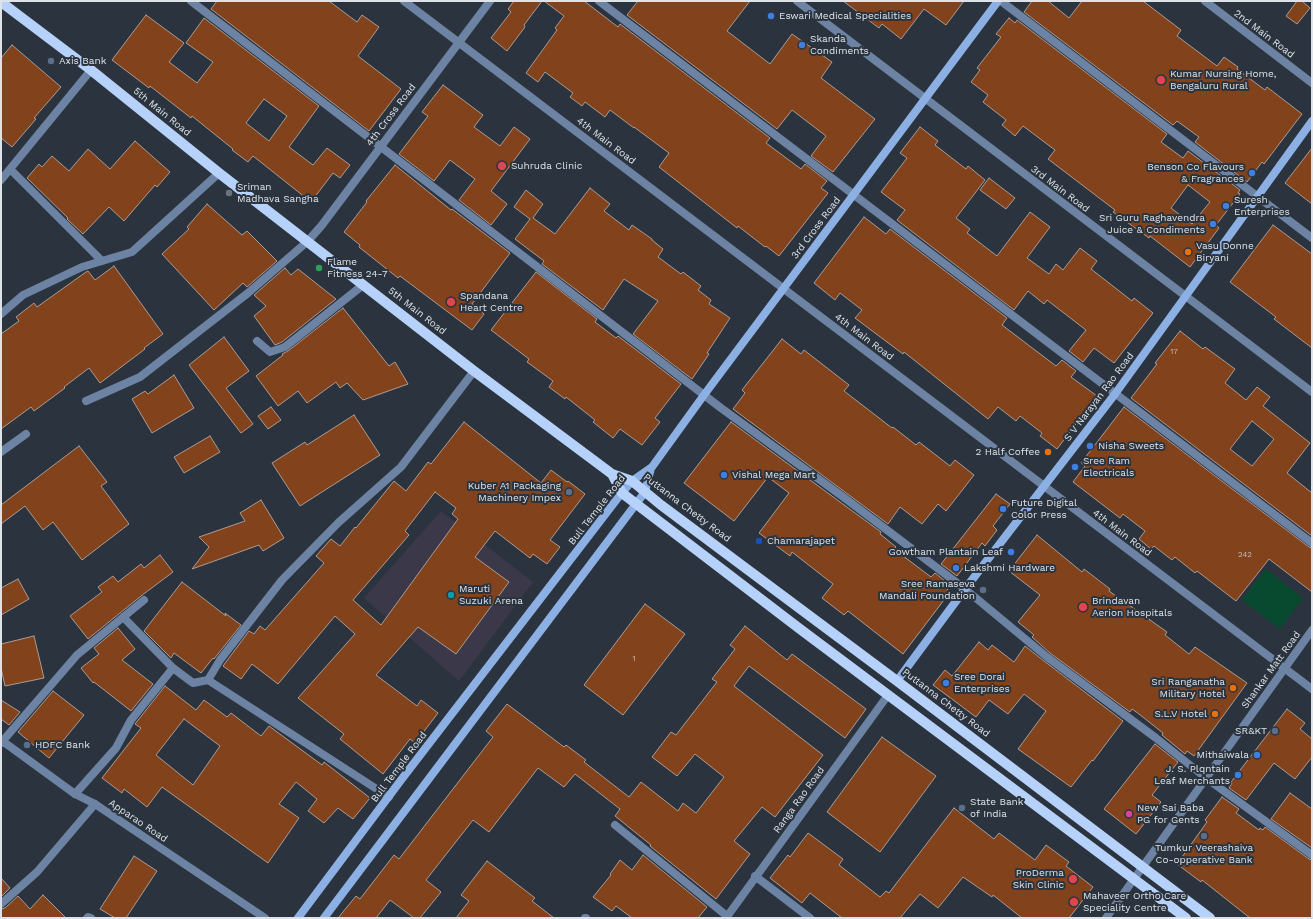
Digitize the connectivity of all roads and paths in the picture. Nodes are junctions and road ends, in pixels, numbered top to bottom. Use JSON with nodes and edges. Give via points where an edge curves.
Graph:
{"nodes":[{"id":1,"x":191,"y":1,"type":"edge"},
{"id":2,"x":404,"y":1,"type":"edge"},
{"id":3,"x":490,"y":1,"type":"edge"},
{"id":4,"x":599,"y":1,"type":"edge"},
{"id":5,"x":797,"y":1,"type":"edge"},
{"id":6,"x":1000,"y":1,"type":"edge"},
{"id":7,"x":1205,"y":1,"type":"edge"},
{"id":8,"x":1,"y":2,"type":"edge"},
{"id":9,"x":459,"y":42,"type":"junction"},
{"id":10,"x":91,"y":70,"type":"junction"},
{"id":11,"x":1312,"y":83,"type":"edge"},
{"id":12,"x":925,"y":99,"type":"junction"},
{"id":13,"x":1312,"y":121,"type":"edge"},
{"id":14,"x":380,"y":147,"type":"junction"},
{"id":15,"x":11,"y":170,"type":"junction"},
{"id":16,"x":219,"y":173,"type":"junction"},
{"id":17,"x":1,"y":180,"type":"edge"},
{"id":18,"x":854,"y":195,"type":"junction"},
{"id":19,"x":1257,"y":197,"type":"junction"},
{"id":20,"x":1312,"y":238,"type":"edge"},
{"id":21,"x":308,"y":241,"type":"junction"},
{"id":22,"x":102,"y":261,"type":"junction"},
{"id":23,"x":363,"y":285,"type":"junction"},
{"id":24,"x":784,"y":288,"type":"junction"},
{"id":25,"x":1186,"y":297,"type":"junction"},
{"id":26,"x":1,"y":314,"type":"edge"},
{"id":27,"x":257,"y":341,"type":"dead end"},
{"id":28,"x":474,"y":371,"type":"junction"},
{"id":29,"x":1312,"y":392,"type":"edge"},
{"id":30,"x":1115,"y":394,"type":"junction"},
{"id":31,"x":704,"y":395,"type":"junction"},
{"id":32,"x":86,"y":401,"type":"dead end"},
{"id":33,"x":26,"y":434,"type":"dead end"},
{"id":34,"x":1,"y":452,"type":"edge"},
{"id":35,"x":651,"y":468,"type":"junction"},
{"id":36,"x":612,"y":474,"type":"junction"},
{"id":37,"x":632,"y":481,"type":"junction"},
{"id":38,"x":1044,"y":486,"type":"junction"},
{"id":39,"x":645,"y":492,"type":"junction"},
{"id":40,"x":622,"y":493,"type":"junction"},
{"id":41,"x":637,"y":504,"type":"junction"},
{"id":42,"x":1312,"y":543,"type":"edge"},
{"id":43,"x":965,"y":589,"type":"junction"},
{"id":44,"x":144,"y":600,"type":"dead end"},
{"id":45,"x":123,"y":617,"type":"junction"},
{"id":46,"x":1312,"y":630,"type":"edge"},
{"id":47,"x":172,"y":668,"type":"junction"},
{"id":48,"x":1284,"y":668,"type":"junction"},
{"id":49,"x":208,"y":680,"type":"junction"},
{"id":50,"x":897,"y":681,"type":"junction"},
{"id":51,"x":1312,"y":689,"type":"edge"},
{"id":52,"x":888,"y":695,"type":"junction"},
{"id":53,"x":2,"y":741,"type":"edge"},
{"id":54,"x":1206,"y":778,"type":"junction"},
{"id":55,"x":75,"y":794,"type":"junction"},
{"id":56,"x":389,"y":797,"type":"junction"},
{"id":57,"x":95,"y":804,"type":"junction"},
{"id":58,"x":615,"y":825,"type":"dead end"},
{"id":59,"x":1312,"y":855,"type":"edge"},
{"id":60,"x":1143,"y":867,"type":"junction"},
{"id":61,"x":756,"y":876,"type":"junction"},
{"id":62,"x":1134,"y":880,"type":"junction"},
{"id":63,"x":1,"y":904,"type":"edge"},
{"id":64,"x":726,"y":917,"type":"edge"},
{"id":65,"x":87,"y":918,"type":"edge"},
{"id":66,"x":92,"y":918,"type":"edge"},
{"id":67,"x":265,"y":918,"type":"edge"},
{"id":68,"x":298,"y":918,"type":"edge"},
{"id":69,"x":324,"y":918,"type":"edge"},
{"id":70,"x":810,"y":918,"type":"edge"},
{"id":71,"x":1106,"y":918,"type":"edge"},
{"id":72,"x":1186,"y":918,"type":"edge"},
{"id":73,"x":1210,"y":918,"type":"edge"}],
"edges":[{"from":1,"to":14,"type":"street"},
{"from":2,"to":9,"type":"street","name":"4th Main Road"},
{"from":3,"to":9,"type":"street","name":"4th Cross Road"},
{"from":4,"to":18,"type":"street"},
{"from":5,"to":12,"type":"street","name":"3rd Main Road"},
{"from":6,"to":12,"type":"main road","name":"3rd Cross Road"},
{"from":6,"to":19,"type":"street"},
{"from":7,"to":11,"type":"street","name":"2nd Main Road"},
{"from":8,"to":10,"type":"main road","name":"5th Main Road"},
{"from":9,"to":14,"type":"street","name":"4th Cross Road"},
{"from":9,"to":24,"type":"street","name":"4th Main Road"},
{"from":10,"to":15,"type":"street"},
{"from":10,"to":16,"type":"main road","name":"5th Main Road"},
{"from":12,"to":18,"type":"main road","name":"3rd Cross Road"},
{"from":12,"to":25,"type":"street","name":"3rd Main Road"},
{"from":13,"to":19,"type":"main road","name":"S V Narayan Rao Road"},
{"from":14,"to":21,"type":"street","name":"4th Cross Road"},
{"from":14,"to":31,"type":"street"},
{"from":15,"to":17,"type":"street"},
{"from":15,"to":22,"type":"street"},
{"from":16,"to":21,"type":"main road","name":"5th Main Road"},
{"from":16,"to":22,"type":"street","via":[[132,252]]},
{"from":18,"to":24,"type":"main road","name":"3rd Cross Road"},
{"from":18,"to":30,"type":"street"},
{"from":19,"to":20,"type":"street"},
{"from":19,"to":25,"type":"main road","name":"S V Narayan Rao Road"},
{"from":21,"to":23,"type":"main road","name":"5th Main Road"},
{"from":21,"to":32,"type":"street","name":"4th Cross Road","via":[[248,293],[140,377]]},
{"from":22,"to":26,"type":"street","via":[[82,267],[23,295]]},
{"from":23,"to":27,"type":"street","via":[[285,346],[270,352]]},
{"from":23,"to":28,"type":"main road","name":"5th Main Road"},
{"from":24,"to":31,"type":"main road","name":"3rd Cross Road"},
{"from":24,"to":38,"type":"street","name":"4th Main Road"},
{"from":25,"to":29,"type":"street","name":"3rd Main Road"},
{"from":25,"to":30,"type":"main road","name":"S V Narayan Rao Road"},
{"from":28,"to":36,"type":"main road","name":"5th Main Road"},
{"from":28,"to":49,"type":"street","via":[[401,467],[339,522],[282,580],[220,660]]},
{"from":30,"to":38,"type":"main road","name":"S V Narayan Rao Road"},
{"from":30,"to":42,"type":"street"},
{"from":31,"to":35,"type":"main road","name":"3rd Cross Road"},
{"from":31,"to":43,"type":"street"},
{"from":33,"to":34,"type":"street"},
{"from":35,"to":37,"type":"main road","name":"Bull Temple Road"},
{"from":35,"to":39,"type":"main road"},
{"from":36,"to":37,"type":"main road","name":"Puttanna Chetty Road"},
{"from":36,"to":40,"type":"main road"},
{"from":37,"to":39,"type":"main road","name":"Puttanna Chetty Road"},
{"from":37,"to":40,"type":"main road","name":"Bull Temple Road"},
{"from":38,"to":43,"type":"main road","name":"S V Narayan Rao Road"},
{"from":38,"to":48,"type":"street","name":"4th Main Road"},
{"from":39,"to":41,"type":"main road"},
{"from":39,"to":50,"type":"main road","name":"Puttanna Chetty Road"},
{"from":40,"to":41,"type":"main road"},
{"from":40,"to":56,"type":"main road","name":"Bull Temple Road"},
{"from":41,"to":52,"type":"main road"},
{"from":41,"to":69,"type":"main road"},
{"from":43,"to":50,"type":"main road","name":"S V Narayan Rao Road"},
{"from":43,"to":54,"type":"street","via":[[1047,657]]},
{"from":44,"to":45,"type":"street"},
{"from":45,"to":47,"type":"street"},
{"from":45,"to":53,"type":"street","via":[[77,655]]},
{"from":46,"to":48,"type":"street","name":"Shankar Matt Road"},
{"from":47,"to":49,"type":"street","via":[[193,683]]},
{"from":47,"to":55,"type":"street","via":[[131,720],[116,748]]},
{"from":48,"to":51,"type":"street","name":"4th Main Road"},
{"from":48,"to":54,"type":"street","name":"Shankar Matt Road"},
{"from":49,"to":56,"type":"street"},
{"from":50,"to":60,"type":"main road","name":"Puttanna Chetty Road"},
{"from":52,"to":61,"type":"street","name":"Ranga Rao Road"},
{"from":52,"to":62,"type":"main road"},
{"from":53,"to":55,"type":"street","name":"Apparao Road"},
{"from":54,"to":59,"type":"street"},
{"from":54,"to":60,"type":"street","name":"Shankar Matt Road"},
{"from":55,"to":57,"type":"street","name":"Apparao Road"},
{"from":56,"to":68,"type":"main road","name":"Bull Temple Road"},
{"from":57,"to":63,"type":"street","via":[[37,872]]},
{"from":57,"to":67,"type":"street","name":"Apparao Road"},
{"from":58,"to":64,"type":"street"},
{"from":60,"to":62,"type":"street","name":"Shankar Matt Road"},
{"from":60,"to":73,"type":"main road","name":"Puttanna Chetty Road"},
{"from":61,"to":64,"type":"street","name":"Ranga Rao Road"},
{"from":61,"to":70,"type":"street"},
{"from":62,"to":71,"type":"street","name":"Shankar Matt Road"},
{"from":62,"to":72,"type":"main road"},
{"from":65,"to":66,"type":"street"}]}
